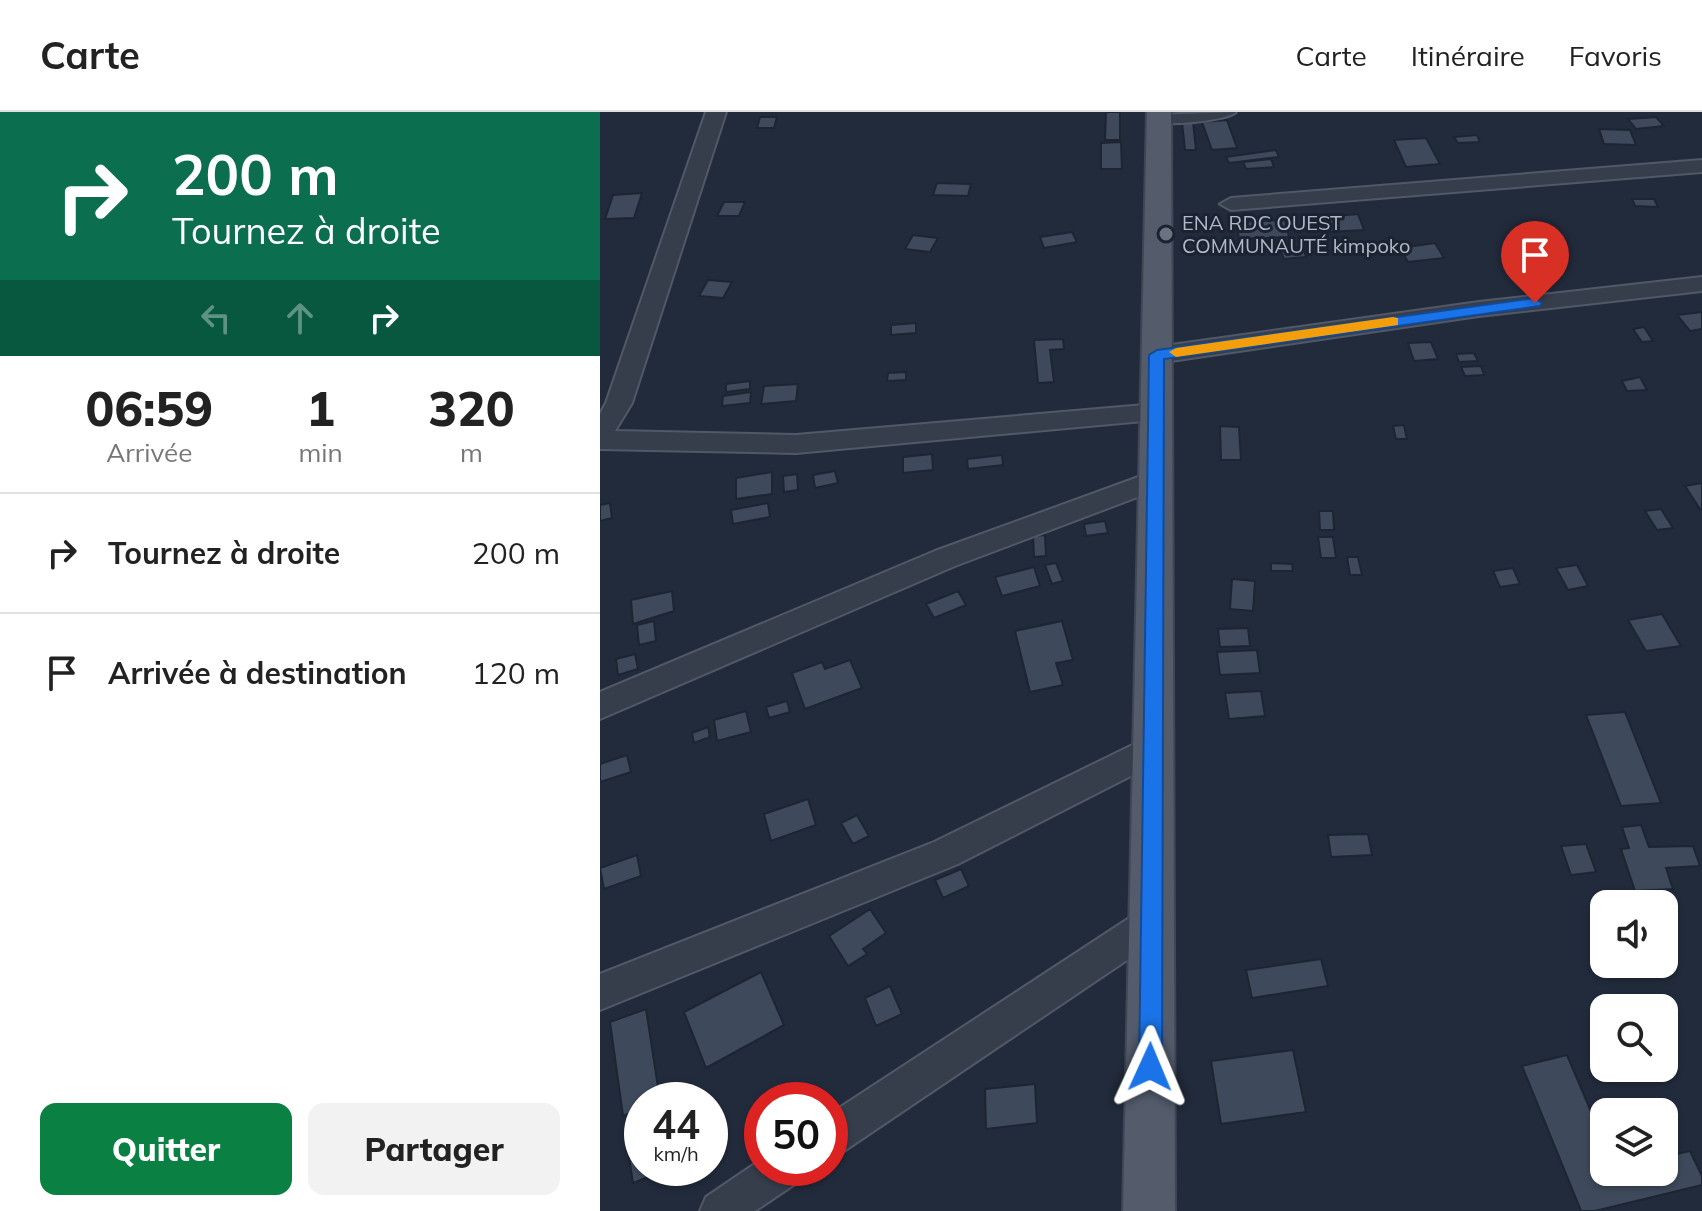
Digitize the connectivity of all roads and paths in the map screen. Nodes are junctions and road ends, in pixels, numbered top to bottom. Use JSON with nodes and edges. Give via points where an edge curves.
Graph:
{"nodes":[{"id":1,"x":716,"y":112,"type":"edge"},
{"id":2,"x":1226,"y":112,"type":"edge"},
{"id":3,"x":1159,"y":116,"type":"edge"},
{"id":4,"x":1702,"y":166,"type":"edge"},
{"id":5,"x":1231,"y":204,"type":"dead end"},
{"id":6,"x":1702,"y":284,"type":"edge"},
{"id":7,"x":1157,"y":355,"type":"junction"},
{"id":8,"x":1156,"y":413,"type":"junction"},
{"id":9,"x":600,"y":438,"type":"edge"},
{"id":10,"x":1155,"y":480,"type":"junction"},
{"id":11,"x":600,"y":706,"type":"edge"},
{"id":12,"x":1153,"y":749,"type":"junction"},
{"id":13,"x":1152,"y":923,"type":"junction"},
{"id":14,"x":600,"y":992,"type":"edge"},
{"id":15,"x":848,"y":1125,"type":"edge"},
{"id":16,"x":757,"y":1186,"type":"edge"},
{"id":17,"x":720,"y":1211,"type":"edge"},
{"id":18,"x":1149,"y":1211,"type":"edge"}],
"edges":[{"from":1,"to":9,"type":"street","via":[[619,403]]},
{"from":2,"to":3,"type":"street"},
{"from":3,"to":7,"type":"main road"},
{"from":4,"to":5,"type":"street"},
{"from":6,"to":7,"type":"street","via":[[1479,309]]},
{"from":7,"to":8,"type":"main road"},
{"from":8,"to":9,"type":"street","via":[[796,444]]},
{"from":8,"to":10,"type":"main road"},
{"from":10,"to":11,"type":"street","via":[[790,623]]},
{"from":10,"to":12,"type":"main road"},
{"from":12,"to":13,"type":"main road"},
{"from":12,"to":14,"type":"street","via":[[946,853]]},
{"from":13,"to":15,"type":"street"},
{"from":13,"to":18,"type":"main road"},
{"from":16,"to":17,"type":"street"}]}
